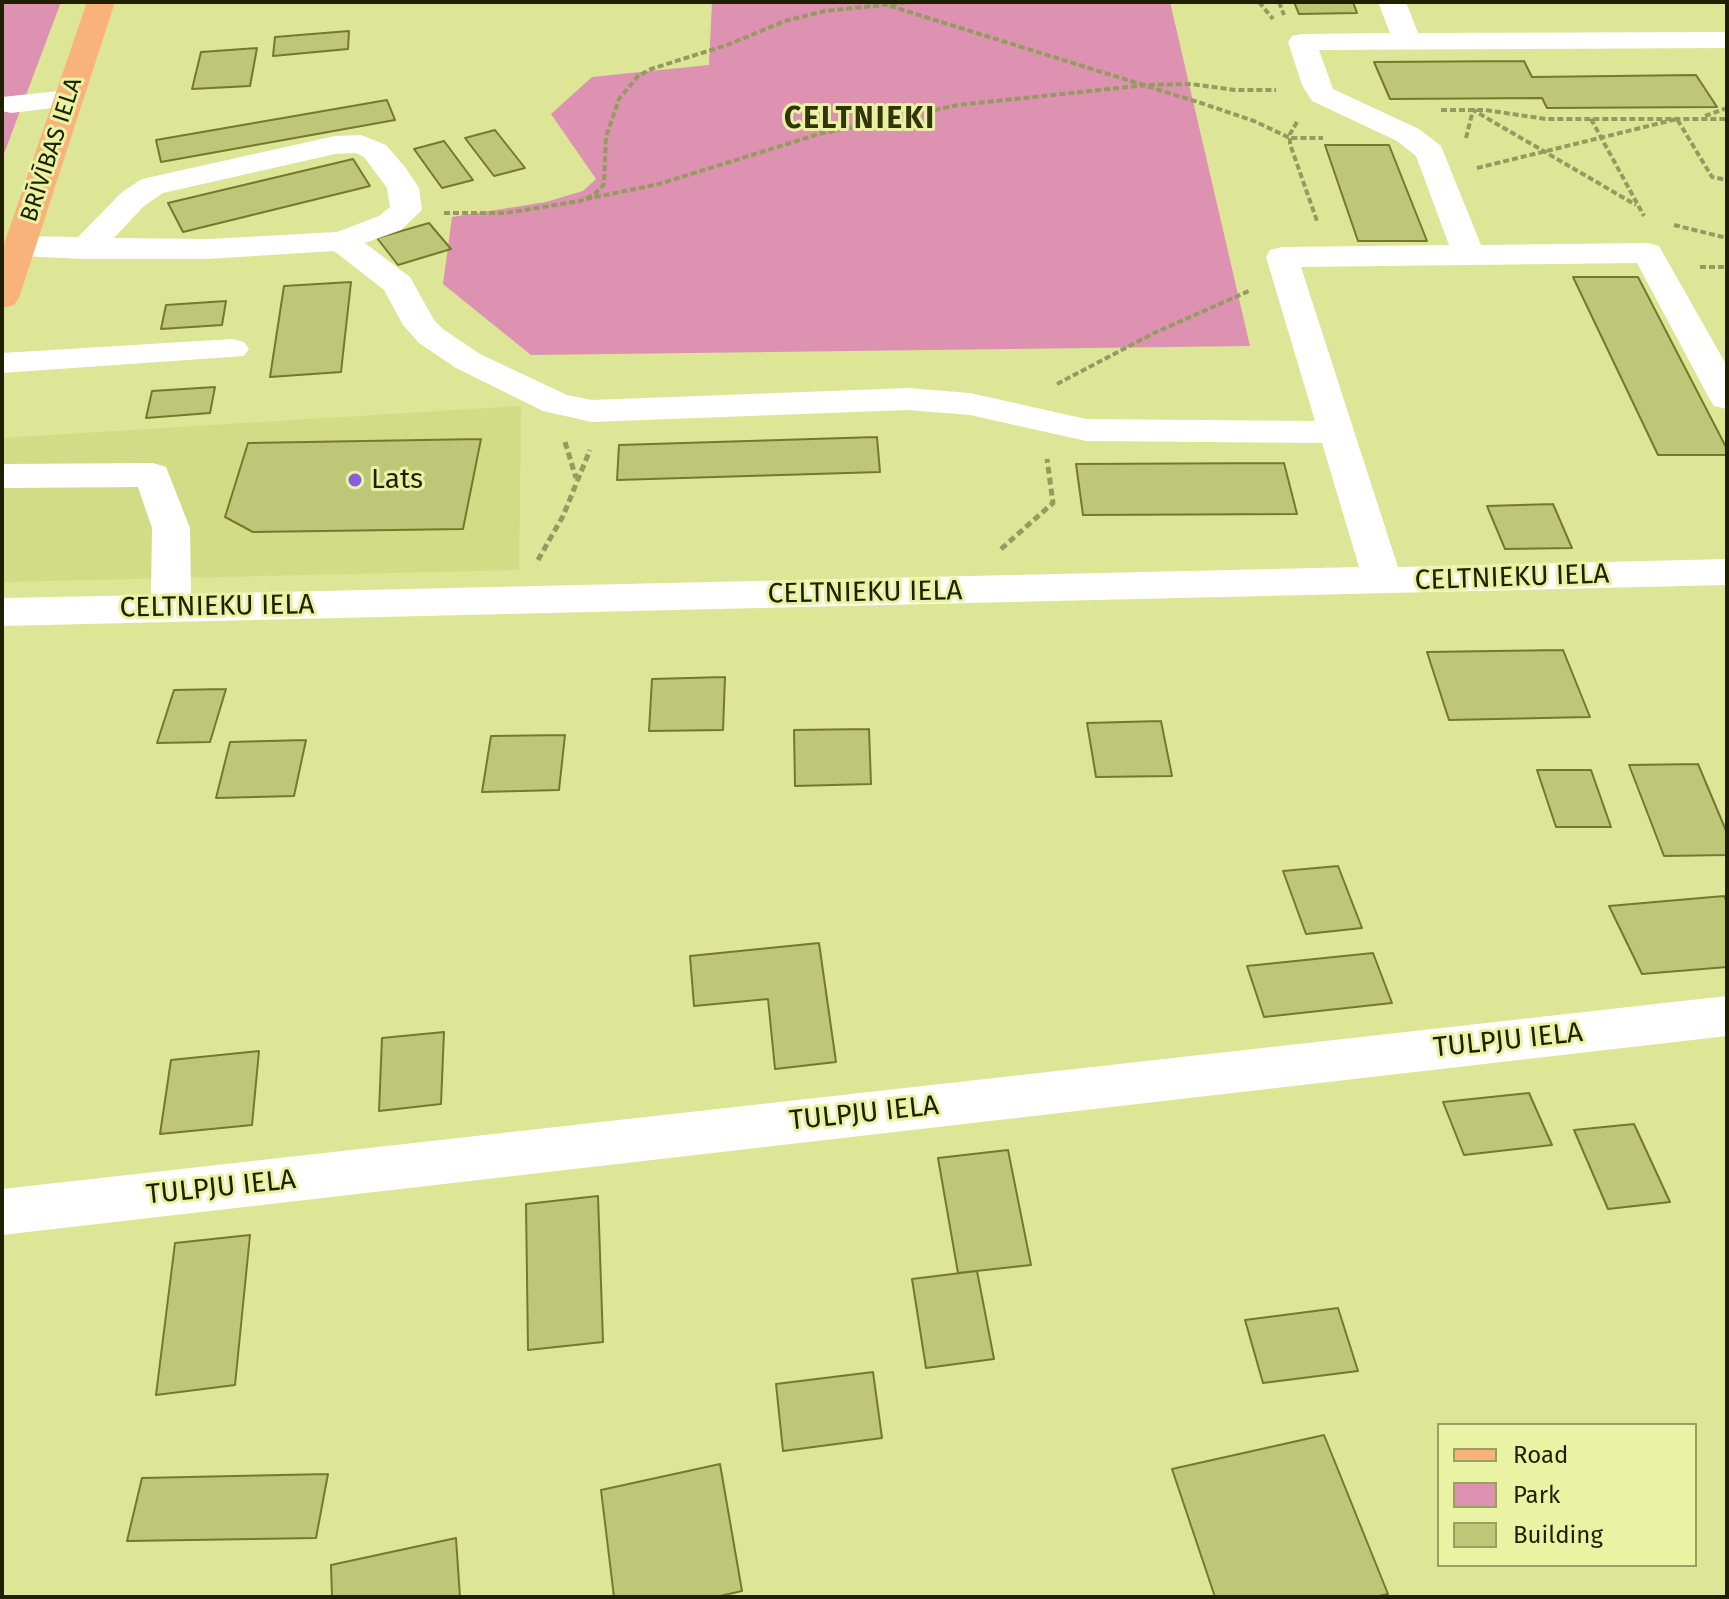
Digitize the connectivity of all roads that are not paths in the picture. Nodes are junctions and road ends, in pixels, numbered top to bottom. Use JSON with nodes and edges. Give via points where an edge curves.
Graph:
{"nodes":[{"id":1,"x":101,"y":2,"type":"edge"},
{"id":2,"x":1392,"y":2,"type":"edge"},
{"id":3,"x":1727,"y":40,"type":"edge"},
{"id":4,"x":1407,"y":41,"type":"junction"},
{"id":5,"x":68,"y":99,"type":"junction"},
{"id":6,"x":11,"y":104,"type":"dead end"},
{"id":7,"x":341,"y":241,"type":"junction"},
{"id":8,"x":20,"y":246,"type":"junction"},
{"id":9,"x":85,"y":249,"type":"junction"},
{"id":10,"x":1469,"y":255,"type":"junction"},
{"id":11,"x":2,"y":298,"type":"edge"},
{"id":12,"x":232,"y":349,"type":"dead end"},
{"id":13,"x":2,"y":363,"type":"edge"},
{"id":14,"x":1727,"y":398,"type":"edge"},
{"id":15,"x":1336,"y":432,"type":"junction"},
{"id":16,"x":2,"y":476,"type":"edge"},
{"id":17,"x":1727,"y":572,"type":"edge"},
{"id":18,"x":1383,"y":581,"type":"junction"},
{"id":19,"x":171,"y":608,"type":"junction"},
{"id":20,"x":2,"y":612,"type":"edge"},
{"id":21,"x":1727,"y":1016,"type":"edge"},
{"id":22,"x":2,"y":1212,"type":"edge"}],
"edges":[{"from":1,"to":5,"type":"main road","name":"BRĪVĪBAS IELA"},
{"from":2,"to":4,"type":"street"},
{"from":3,"to":4,"type":"street","via":[[1641,27]]},
{"from":4,"to":10,"type":"street","via":[[1302,42],[1321,93],[1426,148]]},
{"from":5,"to":6,"type":"street"},
{"from":5,"to":8,"type":"main road","name":"BRĪVĪBAS IELA"},
{"from":7,"to":9,"type":"street"},
{"from":7,"to":9,"type":"street","via":[[405,213],[403,188],[368,146],[346,144],[153,186],[133,199]]},
{"from":7,"to":15,"type":"street","via":[[392,278],[431,336],[468,361],[556,403],[615,412],[908,399],[970,404],[1104,431]]},
{"from":8,"to":9,"type":"street"},
{"from":8,"to":11,"type":"main road","name":"BRĪVĪBAS IELA"},
{"from":10,"to":14,"type":"street","via":[[1648,253]]},
{"from":10,"to":15,"type":"street","via":[[1282,257]]},
{"from":12,"to":13,"type":"street"},
{"from":15,"to":18,"type":"street"},
{"from":16,"to":19,"type":"street","via":[[153,475],[171,528]]},
{"from":17,"to":18,"type":"street","name":"CELTNIEKU IELA"},
{"from":18,"to":19,"type":"street","name":"CELTNIEKU IELA"},
{"from":19,"to":20,"type":"street","name":"CELTNIEKU IELA"},
{"from":21,"to":22,"type":"street","name":"TULPJU IELA"}]}
